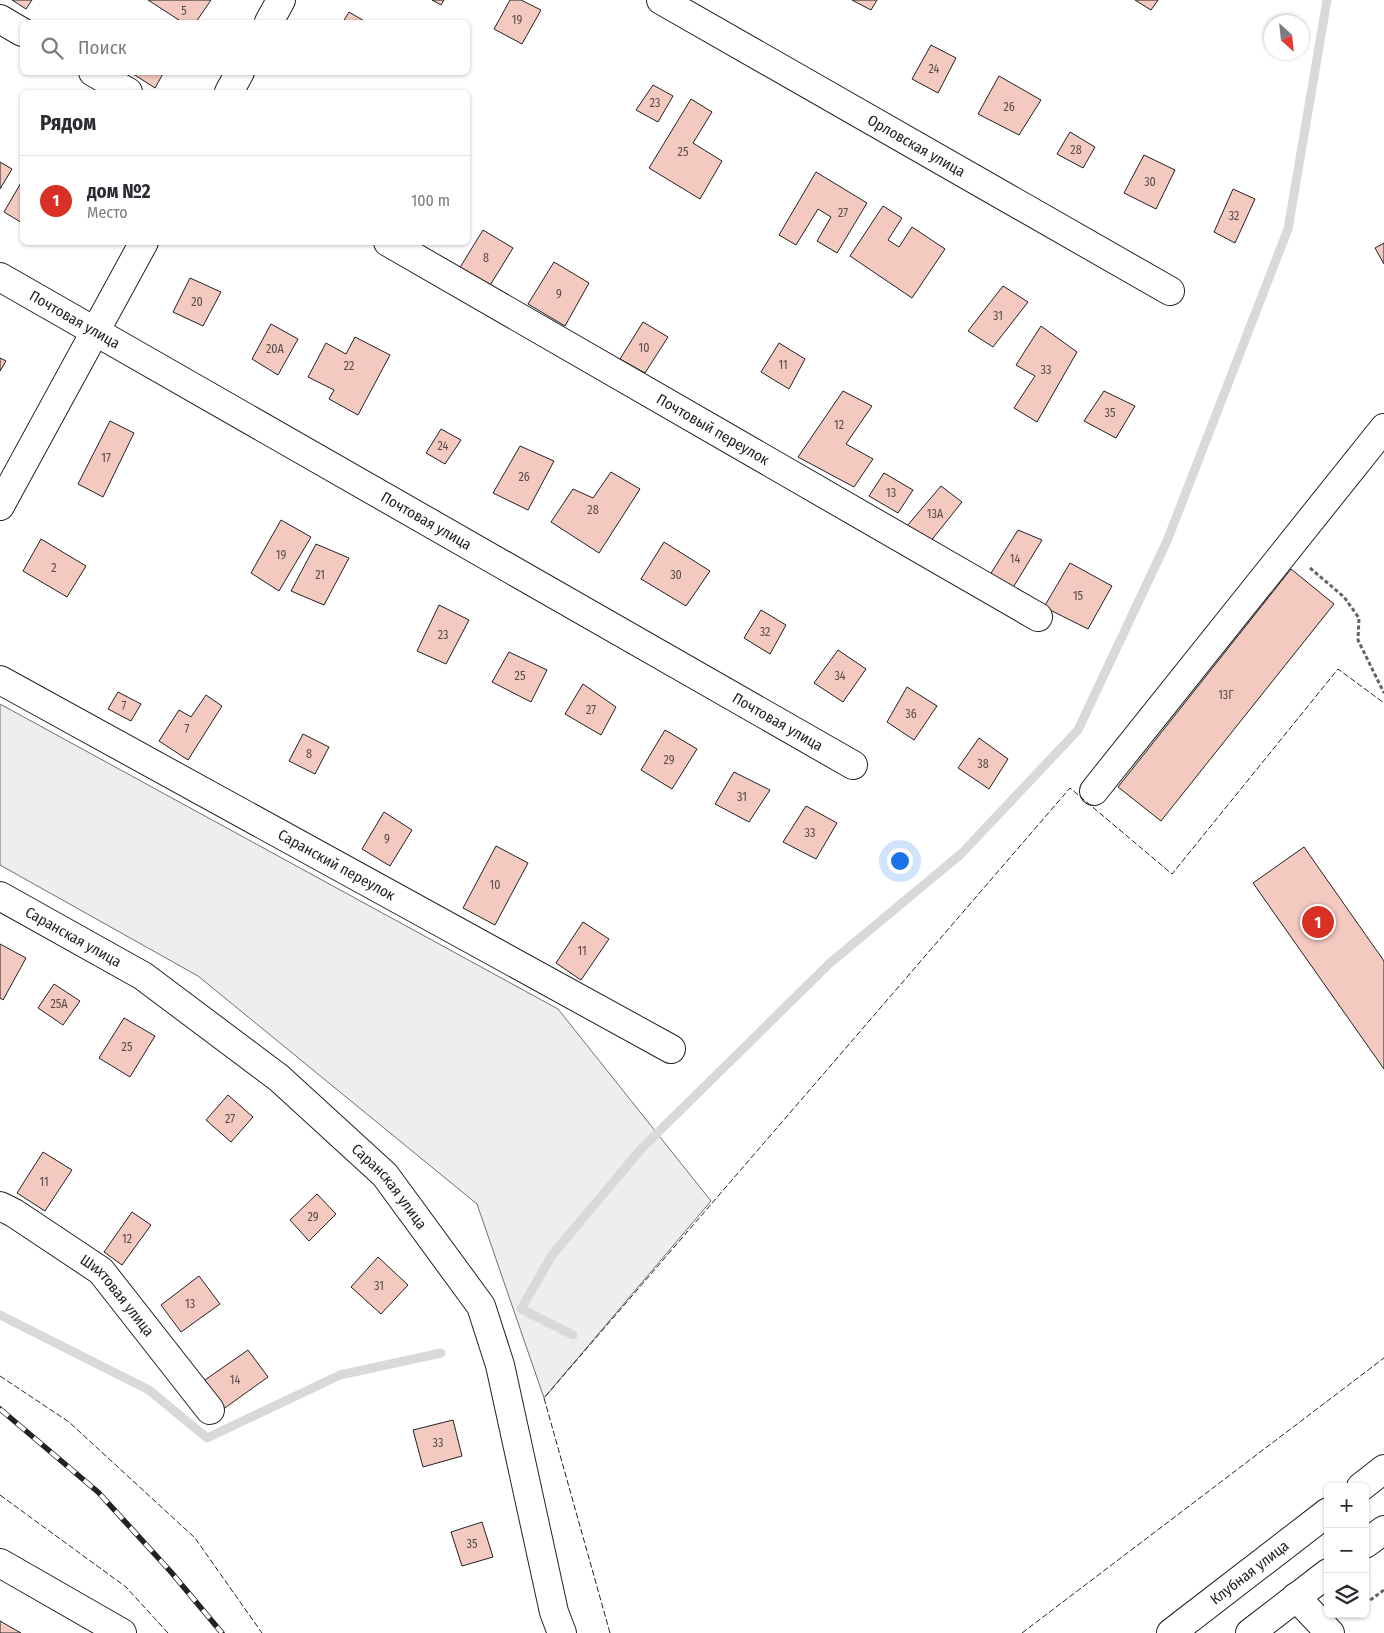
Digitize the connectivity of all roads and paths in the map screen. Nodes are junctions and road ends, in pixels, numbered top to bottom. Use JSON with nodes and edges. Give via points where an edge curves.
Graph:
{"nodes":[{"id":1,"x":281,"y":0,"type":"edge"},
{"id":2,"x":661,"y":0,"type":"edge"},
{"id":3,"x":0,"y":19,"type":"edge"},
{"id":4,"x":269,"y":20,"type":"edge"},
{"id":5,"x":20,"y":31,"type":"edge"},
{"id":6,"x":98,"y":75,"type":"edge"},
{"id":7,"x":238,"y":75,"type":"edge"},
{"id":8,"x":124,"y":90,"type":"edge"},
{"id":9,"x":229,"y":90,"type":"edge"},
{"id":10,"x":142,"y":245,"type":"edge"},
{"id":11,"x":393,"y":245,"type":"edge"},
{"id":12,"x":0,"y":277,"type":"edge"},
{"id":13,"x":1170,"y":291,"type":"dead end"},
{"id":14,"x":94,"y":331,"type":"junction"},
{"id":15,"x":1384,"y":428,"type":"edge"},
{"id":16,"x":0,"y":506,"type":"edge"},
{"id":17,"x":1304,"y":562,"type":"dead end"},
{"id":18,"x":1038,"y":617,"type":"dead end"},
{"id":19,"x":0,"y":680,"type":"edge"},
{"id":20,"x":1384,"y":693,"type":"edge"},
{"id":21,"x":852,"y":766,"type":"dead end"},
{"id":22,"x":1094,"y":790,"type":"dead end"},
{"id":23,"x":0,"y":896,"type":"edge"},
{"id":24,"x":671,"y":1050,"type":"dead end"},
{"id":25,"x":0,"y":1206,"type":"edge"},
{"id":26,"x":210,"y":1410,"type":"dead end"},
{"id":27,"x":1384,"y":1470,"type":"edge"},
{"id":28,"x":1366,"y":1483,"type":"edge"},
{"id":29,"x":1324,"y":1515,"type":"edge"},
{"id":30,"x":1384,"y":1530,"type":"edge"},
{"id":31,"x":1369,"y":1541,"type":"edge"},
{"id":32,"x":0,"y":1562,"type":"edge"},
{"id":33,"x":1324,"y":1576,"type":"edge"},
{"id":34,"x":1384,"y":1590,"type":"edge"},
{"id":35,"x":1296,"y":1597,"type":"junction"},
{"id":36,"x":1369,"y":1601,"type":"edge"},
{"id":37,"x":122,"y":1633,"type":"edge"},
{"id":38,"x":562,"y":1633,"type":"edge"},
{"id":39,"x":1170,"y":1633,"type":"edge"},
{"id":40,"x":1250,"y":1633,"type":"edge"},
{"id":41,"x":1330,"y":1633,"type":"edge"}],
"edges":[{"from":1,"to":4,"type":"street"},
{"from":2,"to":13,"type":"street","name":"Орловская улица"},
{"from":3,"to":5,"type":"street"},
{"from":6,"to":8,"type":"street"},
{"from":7,"to":9,"type":"street"},
{"from":10,"to":14,"type":"street"},
{"from":11,"to":18,"type":"street","name":"Почтовый переулок"},
{"from":12,"to":14,"type":"street","name":"Почтовая улица"},
{"from":14,"to":16,"type":"street"},
{"from":14,"to":21,"type":"street","name":"Почтовая улица"},
{"from":15,"to":22,"type":"street"},
{"from":17,"to":20,"type":"path","via":[[1344,597],[1359,618],[1358,640]]},
{"from":19,"to":24,"type":"street","name":"Саранский переулок"},
{"from":23,"to":38,"type":"street","name":"Саранская улица","via":[[143,976],[279,1078],[385,1175],[482,1306],[500,1365],[554,1612]]},
{"from":25,"to":26,"type":"street","name":"Шихтовая улица","via":[[101,1271]]},
{"from":27,"to":28,"type":"street"},
{"from":29,"to":39,"type":"street","name":"Клубная улица"},
{"from":30,"to":31,"type":"street"},
{"from":32,"to":37,"type":"street"},
{"from":33,"to":35,"type":"street"},
{"from":34,"to":36,"type":"path"},
{"from":35,"to":40,"type":"street"},
{"from":35,"to":41,"type":"street"}]}
